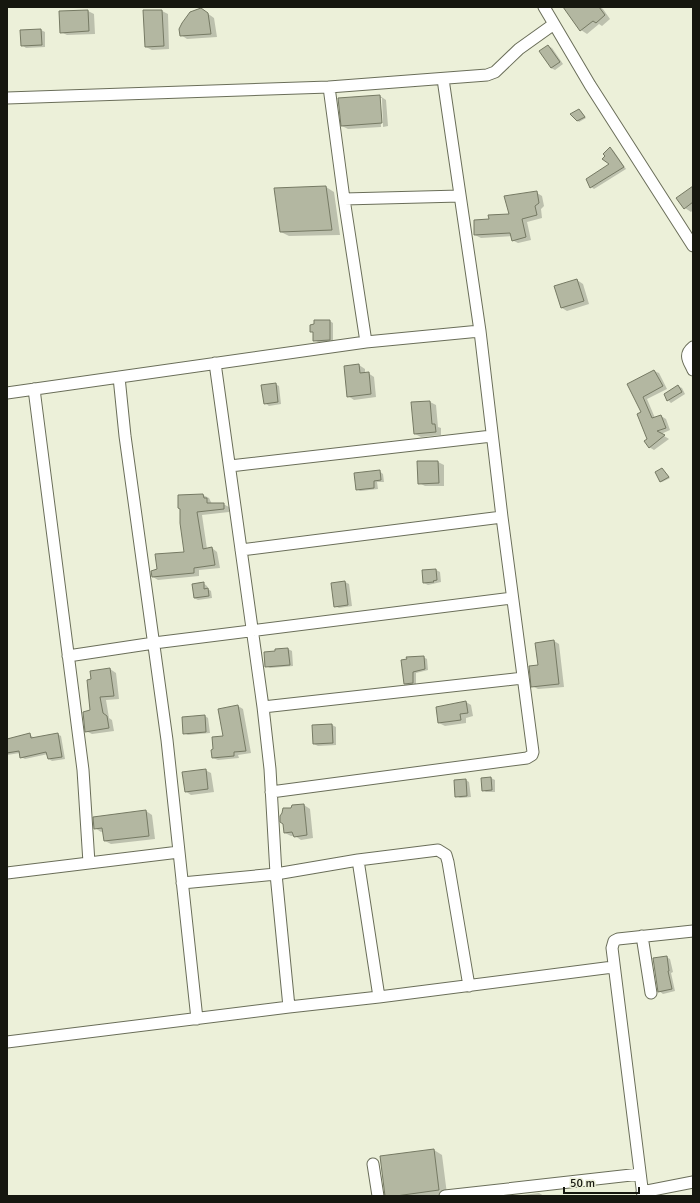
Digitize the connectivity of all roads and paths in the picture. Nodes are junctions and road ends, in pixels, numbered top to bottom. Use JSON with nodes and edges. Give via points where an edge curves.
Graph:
{"nodes":[{"id":1,"x":544,"y":7,"type":"edge"},
{"id":2,"x":554,"y":24,"type":"junction"},
{"id":3,"x":444,"y":79,"type":"junction"},
{"id":4,"x":329,"y":87,"type":"junction"},
{"id":5,"x":7,"y":98,"type":"edge"},
{"id":6,"x":460,"y":196,"type":"junction"},
{"id":7,"x":344,"y":199,"type":"junction"},
{"id":8,"x":693,"y":246,"type":"edge"},
{"id":9,"x":480,"y":331,"type":"junction"},
{"id":10,"x":366,"y":342,"type":"junction"},
{"id":11,"x":693,"y":347,"type":"edge"},
{"id":12,"x":215,"y":363,"type":"junction"},
{"id":13,"x":693,"y":370,"type":"edge"},
{"id":14,"x":120,"y":377,"type":"junction"},
{"id":15,"x":34,"y":389,"type":"junction"},
{"id":16,"x":7,"y":393,"type":"edge"},
{"id":17,"x":492,"y":436,"type":"junction"},
{"id":18,"x":230,"y":466,"type":"junction"},
{"id":19,"x":502,"y":517,"type":"junction"},
{"id":20,"x":241,"y":550,"type":"junction"},
{"id":21,"x":512,"y":598,"type":"junction"},
{"id":22,"x":252,"y":631,"type":"junction"},
{"id":23,"x":154,"y":643,"type":"junction"},
{"id":24,"x":68,"y":656,"type":"junction"},
{"id":25,"x":523,"y":678,"type":"junction"},
{"id":26,"x":263,"y":708,"type":"junction"},
{"id":27,"x":271,"y":792,"type":"junction"},
{"id":28,"x":179,"y":852,"type":"junction"},
{"id":29,"x":358,"y":860,"type":"junction"},
{"id":30,"x":90,"y":863,"type":"junction"},
{"id":31,"x":7,"y":873,"type":"edge"},
{"id":32,"x":276,"y":874,"type":"junction"},
{"id":33,"x":182,"y":883,"type":"junction"},
{"id":34,"x":693,"y":931,"type":"edge"},
{"id":35,"x":642,"y":936,"type":"junction"},
{"id":36,"x":613,"y":967,"type":"junction"},
{"id":37,"x":469,"y":986,"type":"junction"},
{"id":38,"x":651,"y":993,"type":"dead end"},
{"id":39,"x":379,"y":997,"type":"junction"},
{"id":40,"x":289,"y":1007,"type":"junction"},
{"id":41,"x":197,"y":1019,"type":"junction"},
{"id":42,"x":7,"y":1042,"type":"edge"},
{"id":43,"x":373,"y":1164,"type":"dead end"},
{"id":44,"x":640,"y":1174,"type":"junction"},
{"id":45,"x":693,"y":1182,"type":"edge"},
{"id":46,"x":642,"y":1194,"type":"edge"},
{"id":47,"x":378,"y":1196,"type":"edge"},
{"id":48,"x":445,"y":1196,"type":"edge"}],
"edges":[{"from":1,"to":2,"type":"street"},
{"from":2,"to":3,"type":"street","via":[[519,48],[495,72],[488,75]]},
{"from":2,"to":8,"type":"street"},
{"from":3,"to":4,"type":"street"},
{"from":3,"to":6,"type":"street"},
{"from":4,"to":5,"type":"street"},
{"from":4,"to":7,"type":"street"},
{"from":6,"to":7,"type":"street"},
{"from":6,"to":9,"type":"street"},
{"from":7,"to":10,"type":"street"},
{"from":9,"to":10,"type":"street"},
{"from":9,"to":17,"type":"street"},
{"from":10,"to":12,"type":"street"},
{"from":11,"to":13,"type":"street","via":[[687,354]]},
{"from":12,"to":14,"type":"street"},
{"from":12,"to":18,"type":"street"},
{"from":14,"to":15,"type":"street"},
{"from":14,"to":23,"type":"street","via":[[125,436]]},
{"from":15,"to":16,"type":"street"},
{"from":15,"to":24,"type":"street"},
{"from":17,"to":18,"type":"street"},
{"from":17,"to":19,"type":"street"},
{"from":18,"to":20,"type":"street"},
{"from":19,"to":20,"type":"street"},
{"from":19,"to":21,"type":"street"},
{"from":20,"to":22,"type":"street"},
{"from":21,"to":22,"type":"street"},
{"from":21,"to":25,"type":"street"},
{"from":22,"to":23,"type":"street"},
{"from":22,"to":26,"type":"street"},
{"from":23,"to":24,"type":"street"},
{"from":23,"to":28,"type":"street"},
{"from":24,"to":30,"type":"street","via":[[83,770]]},
{"from":25,"to":26,"type":"street"},
{"from":25,"to":27,"type":"street","via":[[533,749],[532,755],[527,758]]},
{"from":26,"to":27,"type":"street"},
{"from":27,"to":32,"type":"street"},
{"from":28,"to":30,"type":"street"},
{"from":28,"to":33,"type":"street"},
{"from":29,"to":32,"type":"street"},
{"from":29,"to":37,"type":"street","via":[[438,850],[446,855]]},
{"from":29,"to":39,"type":"street"},
{"from":30,"to":31,"type":"street"},
{"from":32,"to":33,"type":"street"},
{"from":32,"to":40,"type":"street"},
{"from":33,"to":41,"type":"street"},
{"from":34,"to":35,"type":"street"},
{"from":35,"to":36,"type":"street","via":[[618,939],[614,942]]},
{"from":35,"to":38,"type":"street"},
{"from":36,"to":37,"type":"street"},
{"from":36,"to":44,"type":"street"},
{"from":37,"to":39,"type":"street"},
{"from":39,"to":40,"type":"street"},
{"from":40,"to":41,"type":"street"},
{"from":41,"to":42,"type":"street"},
{"from":43,"to":47,"type":"street"},
{"from":44,"to":46,"type":"street"},
{"from":44,"to":48,"type":"street"},
{"from":45,"to":46,"type":"street"}]}
